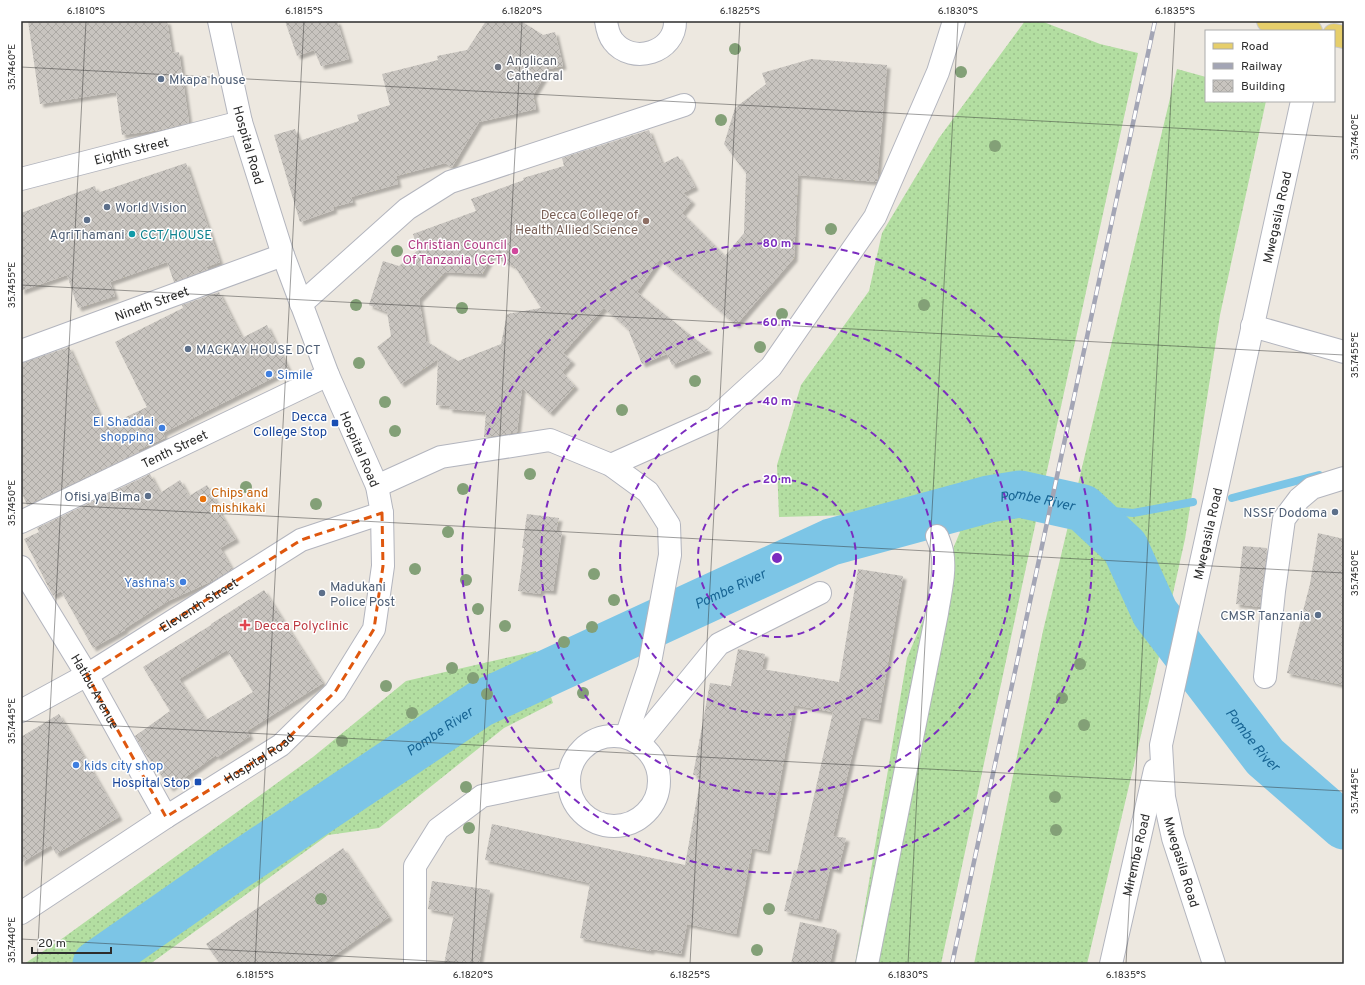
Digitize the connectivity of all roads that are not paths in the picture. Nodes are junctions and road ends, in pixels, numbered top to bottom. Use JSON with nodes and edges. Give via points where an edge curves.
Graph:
{"nodes":[{"id":1,"x":219,"y":21,"type":"edge"},
{"id":2,"x":606,"y":21,"type":"edge"},
{"id":3,"x":676,"y":21,"type":"edge"},
{"id":4,"x":954,"y":21,"type":"edge"},
{"id":5,"x":1268,"y":21,"type":"edge"},
{"id":6,"x":1307,"y":30,"type":"edge"},
{"id":7,"x":1302,"y":102,"type":"edge"},
{"id":8,"x":684,"y":105,"type":"dead end"},
{"id":9,"x":241,"y":122,"type":"junction"},
{"id":10,"x":21,"y":179,"type":"edge"},
{"id":11,"x":283,"y":256,"type":"junction"},
{"id":12,"x":301,"y":304,"type":"junction"},
{"id":13,"x":1252,"y":326,"type":"junction"},
{"id":14,"x":21,"y":351,"type":"edge"},
{"id":15,"x":1344,"y":352,"type":"edge"},
{"id":16,"x":328,"y":375,"type":"junction"},
{"id":17,"x":611,"y":465,"type":"junction"},
{"id":18,"x":1344,"y":478,"type":"edge"},
{"id":19,"x":377,"y":486,"type":"junction"},
{"id":20,"x":382,"y":513,"type":"junction"},
{"id":21,"x":21,"y":522,"type":"edge"},
{"id":22,"x":937,"y":536,"type":"dead end"},
{"id":23,"x":21,"y":567,"type":"edge"},
{"id":24,"x":820,"y":593,"type":"dead end"},
{"id":25,"x":87,"y":675,"type":"junction"},
{"id":26,"x":1265,"y":677,"type":"dead end"},
{"id":27,"x":21,"y":711,"type":"edge"},
{"id":28,"x":632,"y":740,"type":"junction"},
{"id":29,"x":1161,"y":745,"type":"junction"},
{"id":30,"x":569,"y":778,"type":"junction"},
{"id":31,"x":166,"y":817,"type":"junction"},
{"id":32,"x":21,"y":913,"type":"edge"},
{"id":33,"x":415,"y":964,"type":"edge"},
{"id":34,"x":867,"y":964,"type":"edge"},
{"id":35,"x":1111,"y":964,"type":"edge"},
{"id":36,"x":1214,"y":964,"type":"edge"}],
"edges":[{"from":1,"to":9,"type":"street","name":"Hospital Road"},
{"from":2,"to":3,"type":"street","via":[[613,42],[622,50],[646,54],[656,51],[665,44],[672,35]]},
{"from":4,"to":17,"type":"street","via":[[938,72],[875,217],[771,367],[714,419]]},
{"from":5,"to":6,"type":"main road"},
{"from":7,"to":13,"type":"street","name":"Mwegasila Road"},
{"from":8,"to":12,"type":"street","via":[[450,182],[407,209]]},
{"from":9,"to":10,"type":"street","name":"Eighth Street"},
{"from":9,"to":11,"type":"street","name":"Hospital Road"},
{"from":11,"to":12,"type":"street","name":"Hospital Road"},
{"from":11,"to":14,"type":"street","name":"Nineth Street"},
{"from":12,"to":16,"type":"street","name":"Hospital Road"},
{"from":13,"to":15,"type":"street"},
{"from":13,"to":29,"type":"street","name":"Mwegasila Road"},
{"from":16,"to":19,"type":"street","name":"Hospital Road"},
{"from":16,"to":21,"type":"street","name":"Tenth Street"},
{"from":17,"to":19,"type":"street","via":[[550,440],[441,457]]},
{"from":17,"to":28,"type":"street","via":[[648,492],[669,525],[670,555],[667,573]]},
{"from":18,"to":26,"type":"street","via":[[1312,488],[1299,499],[1284,519]]},
{"from":19,"to":20,"type":"street","name":"Hospital Road"},
{"from":20,"to":25,"type":"street","name":"Eleventh Street","via":[[301,540]]},
{"from":20,"to":31,"type":"street","name":"Hospital Road","via":[[383,566],[374,629],[335,692],[281,745]]},
{"from":22,"to":34,"type":"street","via":[[942,552],[942,585],[938,613]]},
{"from":23,"to":25,"type":"street","name":"Hatibu Avenue"},
{"from":24,"to":28,"type":"street","via":[[719,644]]},
{"from":25,"to":27,"type":"street","name":"Eleventh Street"},
{"from":25,"to":31,"type":"street","name":"Hatibu Avenue"},
{"from":28,"to":30,"type":"street","via":[[609,736],[594,740],[577,756]]},
{"from":28,"to":30,"type":"street","via":[[650,753],[658,767],[659,783],[656,798],[647,811],[635,821],[620,826],[604,825],[590,818],[578,808],[571,794]]},
{"from":29,"to":35,"type":"street","name":"Mirembe Road"},
{"from":29,"to":36,"type":"street","name":"Mwegasila Road","via":[[1164,797],[1173,838]]},
{"from":30,"to":33,"type":"street","via":[[482,796],[438,829],[415,866]]},
{"from":31,"to":32,"type":"street","name":"Hospital Road"}]}
